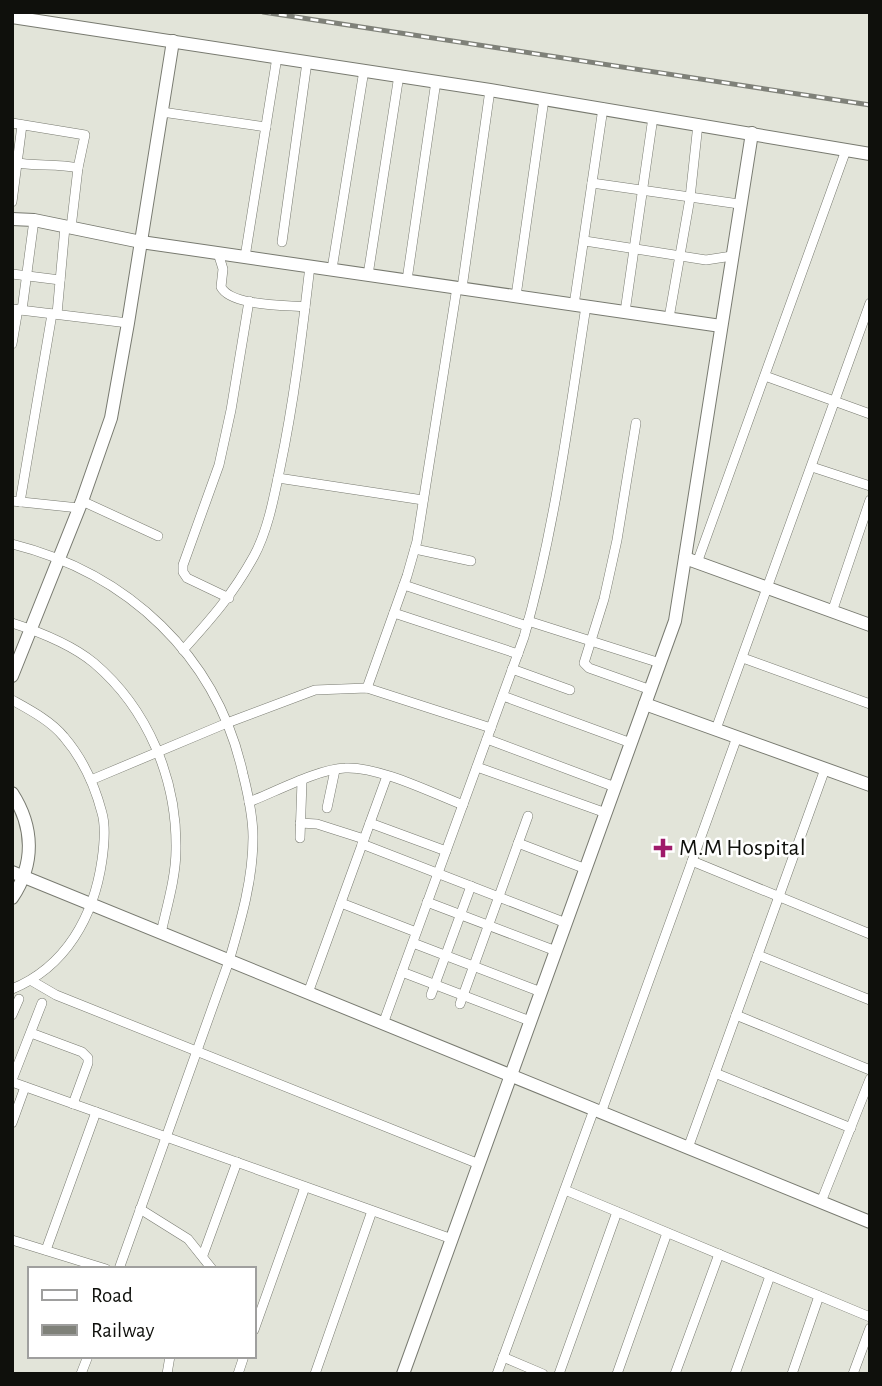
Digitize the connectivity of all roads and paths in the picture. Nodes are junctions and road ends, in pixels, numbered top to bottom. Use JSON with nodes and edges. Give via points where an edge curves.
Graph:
{"nodes":[{"id":1,"x":12,"y":17,"type":"edge"},
{"id":2,"x":173,"y":41,"type":"junction"},
{"id":3,"x":277,"y":57,"type":"junction"},
{"id":4,"x":307,"y":62,"type":"junction"},
{"id":5,"x":364,"y":70,"type":"junction"},
{"id":6,"x":398,"y":75,"type":"junction"},
{"id":7,"x":436,"y":81,"type":"junction"},
{"id":8,"x":490,"y":90,"type":"junction"},
{"id":9,"x":544,"y":99,"type":"junction"},
{"id":10,"x":603,"y":108,"type":"junction"},
{"id":11,"x":162,"y":112,"type":"junction"},
{"id":12,"x":653,"y":117,"type":"junction"},
{"id":13,"x":17,"y":124,"type":"edge"},
{"id":14,"x":698,"y":124,"type":"junction"},
{"id":15,"x":266,"y":127,"type":"junction"},
{"id":16,"x":752,"y":133,"type":"junction"},
{"id":17,"x":846,"y":150,"type":"junction"},
{"id":18,"x":870,"y":154,"type":"edge"},
{"id":19,"x":14,"y":162,"type":"edge"},
{"id":20,"x":78,"y":168,"type":"junction"},
{"id":21,"x":592,"y":183,"type":"junction"},
{"id":22,"x":643,"y":190,"type":"junction"},
{"id":23,"x":690,"y":198,"type":"junction"},
{"id":24,"x":12,"y":202,"type":"edge"},
{"id":25,"x":739,"y":204,"type":"junction"},
{"id":26,"x":12,"y":219,"type":"edge"},
{"id":27,"x":34,"y":220,"type":"junction"},
{"id":28,"x":68,"y":227,"type":"junction"},
{"id":29,"x":585,"y":241,"type":"junction"},
{"id":30,"x":141,"y":242,"type":"junction"},
{"id":31,"x":282,"y":242,"type":"dead end"},
{"id":32,"x":634,"y":248,"type":"junction"},
{"id":33,"x":218,"y":253,"type":"junction"},
{"id":34,"x":679,"y":255,"type":"junction"},
{"id":35,"x":733,"y":256,"type":"junction"},
{"id":36,"x":245,"y":257,"type":"junction"},
{"id":37,"x":310,"y":266,"type":"junction"},
{"id":38,"x":332,"y":269,"type":"junction"},
{"id":39,"x":12,"y":274,"type":"edge"},
{"id":40,"x":368,"y":275,"type":"junction"},
{"id":41,"x":26,"y":276,"type":"junction"},
{"id":42,"x":60,"y":280,"type":"junction"},
{"id":43,"x":407,"y":280,"type":"junction"},
{"id":44,"x":460,"y":288,"type":"junction"},
{"id":45,"x":516,"y":296,"type":"junction"},
{"id":46,"x":249,"y":302,"type":"junction"},
{"id":47,"x":870,"y":303,"type":"edge"},
{"id":48,"x":580,"y":305,"type":"junction"},
{"id":49,"x":305,"y":307,"type":"junction"},
{"id":50,"x":17,"y":309,"type":"edge"},
{"id":51,"x":625,"y":312,"type":"junction"},
{"id":52,"x":54,"y":314,"type":"junction"},
{"id":53,"x":669,"y":318,"type":"junction"},
{"id":54,"x":128,"y":323,"type":"junction"},
{"id":55,"x":721,"y":326,"type":"junction"},
{"id":56,"x":858,"y":335,"type":"junction"},
{"id":57,"x":870,"y":340,"type":"edge"},
{"id":58,"x":12,"y":344,"type":"edge"},
{"id":59,"x":765,"y":376,"type":"junction"},
{"id":60,"x":835,"y":402,"type":"junction"},
{"id":61,"x":870,"y":414,"type":"edge"},
{"id":62,"x":636,"y":424,"type":"dead end"},
{"id":63,"x":812,"y":467,"type":"junction"},
{"id":64,"x":278,"y":478,"type":"junction"},
{"id":65,"x":870,"y":486,"type":"edge"},
{"id":66,"x":423,"y":500,"type":"junction"},
{"id":67,"x":870,"y":500,"type":"edge"},
{"id":68,"x":16,"y":501,"type":"edge"},
{"id":69,"x":80,"y":505,"type":"junction"},
{"id":70,"x":158,"y":536,"type":"dead end"},
{"id":71,"x":12,"y":544,"type":"edge"},
{"id":72,"x":415,"y":549,"type":"junction"},
{"id":73,"x":59,"y":558,"type":"junction"},
{"id":74,"x":471,"y":561,"type":"dead end"},
{"id":75,"x":691,"y":561,"type":"junction"},
{"id":76,"x":404,"y":585,"type":"junction"},
{"id":77,"x":768,"y":589,"type":"junction"},
{"id":78,"x":229,"y":598,"type":"junction"},
{"id":79,"x":832,"y":612,"type":"junction"},
{"id":80,"x":394,"y":613,"type":"junction"},
{"id":81,"x":12,"y":623,"type":"edge"},
{"id":82,"x":528,"y":623,"type":"junction"},
{"id":83,"x":870,"y":625,"type":"edge"},
{"id":84,"x":31,"y":629,"type":"junction"},
{"id":85,"x":592,"y":642,"type":"junction"},
{"id":86,"x":183,"y":650,"type":"junction"},
{"id":87,"x":518,"y":654,"type":"junction"},
{"id":88,"x":743,"y":658,"type":"junction"},
{"id":89,"x":660,"y":663,"type":"junction"},
{"id":90,"x":512,"y":669,"type":"junction"},
{"id":91,"x":12,"y":676,"type":"edge"},
{"id":92,"x":367,"y":688,"type":"junction"},
{"id":93,"x":570,"y":690,"type":"dead end"},
{"id":94,"x":651,"y":690,"type":"junction"},
{"id":95,"x":503,"y":696,"type":"junction"},
{"id":96,"x":12,"y":700,"type":"edge"},
{"id":97,"x":645,"y":704,"type":"junction"},
{"id":98,"x":870,"y":704,"type":"edge"},
{"id":99,"x":227,"y":723,"type":"junction"},
{"id":100,"x":491,"y":728,"type":"junction"},
{"id":101,"x":716,"y":729,"type":"junction"},
{"id":102,"x":737,"y":737,"type":"junction"},
{"id":103,"x":487,"y":739,"type":"junction"},
{"id":104,"x":631,"y":743,"type":"junction"},
{"id":105,"x":158,"y":752,"type":"junction"},
{"id":106,"x":477,"y":767,"type":"junction"},
{"id":107,"x":825,"y":769,"type":"junction"},
{"id":108,"x":335,"y":770,"type":"junction"},
{"id":109,"x":387,"y":776,"type":"junction"},
{"id":110,"x":91,"y":780,"type":"junction"},
{"id":111,"x":302,"y":781,"type":"junction"},
{"id":112,"x":870,"y":785,"type":"edge"},
{"id":113,"x":615,"y":787,"type":"junction"},
{"id":114,"x":12,"y":793,"type":"edge"},
{"id":115,"x":249,"y":802,"type":"junction"},
{"id":116,"x":463,"y":805,"type":"junction"},
{"id":117,"x":327,"y":808,"type":"dead end"},
{"id":118,"x":606,"y":813,"type":"junction"},
{"id":119,"x":528,"y":816,"type":"dead end"},
{"id":120,"x":300,"y":823,"type":"junction"},
{"id":121,"x":370,"y":823,"type":"junction"},
{"id":122,"x":300,"y":838,"type":"dead end"},
{"id":123,"x":363,"y":842,"type":"junction"},
{"id":124,"x":518,"y":843,"type":"junction"},
{"id":125,"x":446,"y":851,"type":"junction"},
{"id":126,"x":692,"y":861,"type":"junction"},
{"id":127,"x":586,"y":869,"type":"junction"},
{"id":128,"x":438,"y":873,"type":"junction"},
{"id":129,"x":18,"y":878,"type":"edge"},
{"id":130,"x":471,"y":886,"type":"junction"},
{"id":131,"x":499,"y":897,"type":"junction"},
{"id":132,"x":779,"y":897,"type":"junction"},
{"id":133,"x":12,"y":898,"type":"edge"},
{"id":134,"x":427,"y":902,"type":"junction"},
{"id":135,"x":341,"y":903,"type":"junction"},
{"id":136,"x":91,"y":908,"type":"junction"},
{"id":137,"x":460,"y":915,"type":"junction"},
{"id":138,"x":566,"y":923,"type":"junction"},
{"id":139,"x":488,"y":925,"type":"junction"},
{"id":140,"x":416,"y":932,"type":"junction"},
{"id":141,"x":161,"y":933,"type":"junction"},
{"id":142,"x":870,"y":934,"type":"edge"},
{"id":143,"x":412,"y":943,"type":"junction"},
{"id":144,"x":556,"y":951,"type":"junction"},
{"id":145,"x":446,"y":955,"type":"junction"},
{"id":146,"x":758,"y":955,"type":"junction"},
{"id":147,"x":228,"y":964,"type":"junction"},
{"id":148,"x":474,"y":966,"type":"junction"},
{"id":149,"x":402,"y":972,"type":"junction"},
{"id":150,"x":32,"y":981,"type":"junction"},
{"id":151,"x":435,"y":985,"type":"junction"},
{"id":152,"x":12,"y":989,"type":"edge"},
{"id":153,"x":541,"y":992,"type":"junction"},
{"id":154,"x":308,"y":993,"type":"junction"},
{"id":155,"x":431,"y":995,"type":"dead end"},
{"id":156,"x":19,"y":999,"type":"dead end"},
{"id":157,"x":461,"y":1000,"type":"junction"},
{"id":158,"x":870,"y":1000,"type":"edge"},
{"id":159,"x":42,"y":1003,"type":"dead end"},
{"id":160,"x":12,"y":1015,"type":"edge"},
{"id":161,"x":736,"y":1015,"type":"junction"},
{"id":162,"x":530,"y":1021,"type":"junction"},
{"id":163,"x":383,"y":1024,"type":"junction"},
{"id":164,"x":30,"y":1033,"type":"junction"},
{"id":165,"x":197,"y":1051,"type":"junction"},
{"id":166,"x":870,"y":1070,"type":"edge"},
{"id":167,"x":715,"y":1073,"type":"junction"},
{"id":168,"x":510,"y":1079,"type":"junction"},
{"id":169,"x":870,"y":1079,"type":"edge"},
{"id":170,"x":12,"y":1081,"type":"edge"},
{"id":171,"x":25,"y":1087,"type":"junction"},
{"id":172,"x":73,"y":1104,"type":"junction"},
{"id":173,"x":96,"y":1112,"type":"junction"},
{"id":174,"x":597,"y":1114,"type":"junction"},
{"id":175,"x":12,"y":1123,"type":"edge"},
{"id":176,"x":850,"y":1129,"type":"junction"},
{"id":177,"x":166,"y":1137,"type":"junction"},
{"id":178,"x":688,"y":1148,"type":"junction"},
{"id":179,"x":237,"y":1162,"type":"junction"},
{"id":180,"x":479,"y":1164,"type":"junction"},
{"id":181,"x":305,"y":1187,"type":"junction"},
{"id":182,"x":565,"y":1190,"type":"junction"},
{"id":183,"x":821,"y":1202,"type":"junction"},
{"id":184,"x":140,"y":1209,"type":"junction"},
{"id":185,"x":372,"y":1211,"type":"junction"},
{"id":186,"x":618,"y":1212,"type":"junction"},
{"id":187,"x":870,"y":1222,"type":"edge"},
{"id":188,"x":870,"y":1228,"type":"edge"},
{"id":189,"x":667,"y":1233,"type":"junction"},
{"id":190,"x":452,"y":1239,"type":"junction"},
{"id":191,"x":12,"y":1240,"type":"edge"},
{"id":192,"x":46,"y":1250,"type":"junction"},
{"id":193,"x":719,"y":1254,"type":"junction"},
{"id":194,"x":203,"y":1255,"type":"junction"},
{"id":195,"x":100,"y":1267,"type":"edge"},
{"id":196,"x":120,"y":1267,"type":"edge"},
{"id":197,"x":211,"y":1267,"type":"edge"},
{"id":198,"x":770,"y":1276,"type":"junction"},
{"id":199,"x":819,"y":1296,"type":"junction"},
{"id":200,"x":870,"y":1317,"type":"edge"},
{"id":201,"x":256,"y":1324,"type":"edge"},
{"id":202,"x":870,"y":1328,"type":"edge"},
{"id":203,"x":503,"y":1357,"type":"junction"},
{"id":204,"x":315,"y":1374,"type":"edge"},
{"id":205,"x":403,"y":1374,"type":"edge"},
{"id":206,"x":497,"y":1374,"type":"edge"},
{"id":207,"x":543,"y":1374,"type":"edge"},
{"id":208,"x":559,"y":1374,"type":"edge"},
{"id":209,"x":617,"y":1374,"type":"edge"},
{"id":210,"x":675,"y":1374,"type":"edge"},
{"id":211,"x":735,"y":1374,"type":"edge"},
{"id":212,"x":792,"y":1374,"type":"edge"},
{"id":213,"x":853,"y":1374,"type":"edge"}],
"edges":[{"from":1,"to":2,"type":"street"},
{"from":2,"to":3,"type":"street"},
{"from":2,"to":11,"type":"street"},
{"from":3,"to":4,"type":"street"},
{"from":3,"to":15,"type":"street"},
{"from":4,"to":5,"type":"street"},
{"from":4,"to":31,"type":"street"},
{"from":5,"to":6,"type":"street"},
{"from":5,"to":38,"type":"street"},
{"from":6,"to":7,"type":"street"},
{"from":6,"to":40,"type":"street"},
{"from":7,"to":8,"type":"street"},
{"from":7,"to":43,"type":"street"},
{"from":8,"to":9,"type":"street"},
{"from":8,"to":44,"type":"street"},
{"from":9,"to":10,"type":"street"},
{"from":9,"to":45,"type":"street"},
{"from":10,"to":12,"type":"street"},
{"from":10,"to":21,"type":"street"},
{"from":11,"to":15,"type":"street"},
{"from":11,"to":30,"type":"street"},
{"from":12,"to":14,"type":"street"},
{"from":12,"to":22,"type":"street"},
{"from":13,"to":19,"type":"street"},
{"from":13,"to":20,"type":"street","via":[[85,135]]},
{"from":14,"to":16,"type":"street"},
{"from":14,"to":23,"type":"street"},
{"from":15,"to":36,"type":"street"},
{"from":16,"to":17,"type":"street"},
{"from":16,"to":25,"type":"street"},
{"from":17,"to":18,"type":"street"},
{"from":17,"to":59,"type":"street"},
{"from":19,"to":20,"type":"street"},
{"from":19,"to":24,"type":"street"},
{"from":20,"to":28,"type":"street"},
{"from":21,"to":22,"type":"street"},
{"from":21,"to":29,"type":"street"},
{"from":22,"to":23,"type":"street"},
{"from":22,"to":32,"type":"street"},
{"from":23,"to":25,"type":"street"},
{"from":23,"to":34,"type":"street"},
{"from":25,"to":35,"type":"street"},
{"from":26,"to":27,"type":"street"},
{"from":27,"to":28,"type":"street"},
{"from":27,"to":41,"type":"street"},
{"from":28,"to":30,"type":"street"},
{"from":28,"to":42,"type":"street"},
{"from":29,"to":32,"type":"street"},
{"from":29,"to":48,"type":"street"},
{"from":30,"to":33,"type":"street"},
{"from":30,"to":54,"type":"street"},
{"from":32,"to":34,"type":"street"},
{"from":32,"to":51,"type":"street"},
{"from":33,"to":36,"type":"street"},
{"from":33,"to":46,"type":"street","via":[[222,290]]},
{"from":34,"to":35,"type":"street","via":[[706,260]]},
{"from":34,"to":53,"type":"street"},
{"from":35,"to":55,"type":"street"},
{"from":36,"to":37,"type":"street"},
{"from":37,"to":38,"type":"street"},
{"from":37,"to":49,"type":"street"},
{"from":38,"to":40,"type":"street"},
{"from":39,"to":41,"type":"street"},
{"from":40,"to":43,"type":"street"},
{"from":41,"to":42,"type":"street"},
{"from":41,"to":50,"type":"street"},
{"from":42,"to":52,"type":"street"},
{"from":43,"to":44,"type":"street"},
{"from":44,"to":45,"type":"street"},
{"from":44,"to":66,"type":"street"},
{"from":45,"to":48,"type":"street"},
{"from":46,"to":49,"type":"street"},
{"from":46,"to":78,"type":"street","via":[[219,465],[183,565],[187,578]]},
{"from":47,"to":56,"type":"street"},
{"from":48,"to":51,"type":"street"},
{"from":48,"to":82,"type":"street","via":[[552,524]]},
{"from":49,"to":64,"type":"street"},
{"from":50,"to":52,"type":"street"},
{"from":50,"to":58,"type":"street"},
{"from":51,"to":53,"type":"street"},
{"from":52,"to":54,"type":"street"},
{"from":52,"to":68,"type":"street"},
{"from":53,"to":55,"type":"street"},
{"from":54,"to":69,"type":"street","via":[[111,418]]},
{"from":55,"to":75,"type":"street"},
{"from":56,"to":57,"type":"street"},
{"from":56,"to":60,"type":"street"},
{"from":59,"to":60,"type":"street"},
{"from":59,"to":75,"type":"street"},
{"from":60,"to":61,"type":"street"},
{"from":60,"to":63,"type":"street"},
{"from":62,"to":85,"type":"street","via":[[617,540]]},
{"from":63,"to":65,"type":"street"},
{"from":63,"to":77,"type":"street"},
{"from":64,"to":66,"type":"street"},
{"from":64,"to":78,"type":"street","via":[[255,553]]},
{"from":66,"to":72,"type":"street"},
{"from":67,"to":79,"type":"street"},
{"from":68,"to":69,"type":"street"},
{"from":69,"to":70,"type":"street"},
{"from":69,"to":73,"type":"street"},
{"from":71,"to":73,"type":"street"},
{"from":72,"to":74,"type":"street"},
{"from":72,"to":76,"type":"street"},
{"from":73,"to":84,"type":"street"},
{"from":73,"to":86,"type":"street","via":[[129,596]]},
{"from":75,"to":77,"type":"street"},
{"from":75,"to":89,"type":"street"},
{"from":76,"to":80,"type":"street"},
{"from":76,"to":82,"type":"street"},
{"from":77,"to":79,"type":"street"},
{"from":77,"to":88,"type":"street"},
{"from":78,"to":86,"type":"street"},
{"from":79,"to":83,"type":"street"},
{"from":80,"to":87,"type":"street"},
{"from":80,"to":92,"type":"street"},
{"from":81,"to":84,"type":"street"},
{"from":82,"to":85,"type":"street"},
{"from":82,"to":87,"type":"street"},
{"from":84,"to":91,"type":"street"},
{"from":84,"to":105,"type":"street","via":[[93,663],[124,696]]},
{"from":85,"to":89,"type":"street"},
{"from":85,"to":94,"type":"street","via":[[586,666]]},
{"from":86,"to":99,"type":"street"},
{"from":87,"to":90,"type":"street"},
{"from":88,"to":98,"type":"street"},
{"from":88,"to":101,"type":"street"},
{"from":89,"to":94,"type":"street"},
{"from":90,"to":93,"type":"street"},
{"from":90,"to":95,"type":"street"},
{"from":92,"to":99,"type":"street","via":[[315,690]]},
{"from":92,"to":100,"type":"street"},
{"from":94,"to":97,"type":"street"},
{"from":95,"to":100,"type":"street"},
{"from":95,"to":104,"type":"street"},
{"from":96,"to":110,"type":"street","via":[[63,735]]},
{"from":97,"to":101,"type":"street"},
{"from":97,"to":104,"type":"street"},
{"from":99,"to":105,"type":"street"},
{"from":99,"to":115,"type":"street"},
{"from":100,"to":103,"type":"street"},
{"from":101,"to":102,"type":"street"},
{"from":102,"to":107,"type":"street"},
{"from":102,"to":126,"type":"street"},
{"from":103,"to":106,"type":"street"},
{"from":103,"to":113,"type":"street"},
{"from":104,"to":113,"type":"street"},
{"from":105,"to":110,"type":"street"},
{"from":105,"to":141,"type":"street","via":[[175,812],[176,851]]},
{"from":106,"to":116,"type":"street"},
{"from":106,"to":118,"type":"street"},
{"from":107,"to":112,"type":"street"},
{"from":107,"to":132,"type":"street"},
{"from":108,"to":109,"type":"street","via":[[365,769]]},
{"from":108,"to":111,"type":"street"},
{"from":108,"to":117,"type":"street"},
{"from":109,"to":116,"type":"street"},
{"from":109,"to":121,"type":"street"},
{"from":110,"to":136,"type":"street","via":[[103,815],[104,848]]},
{"from":111,"to":115,"type":"street"},
{"from":111,"to":120,"type":"street"},
{"from":113,"to":118,"type":"street"},
{"from":114,"to":129,"type":"street","via":[[29,835],[30,853]]},
{"from":115,"to":147,"type":"street","via":[[253,835],[249,887]]},
{"from":116,"to":125,"type":"street"},
{"from":118,"to":127,"type":"street"},
{"from":119,"to":124,"type":"street"},
{"from":120,"to":122,"type":"street"},
{"from":120,"to":123,"type":"street","via":[[317,824]]},
{"from":121,"to":123,"type":"street"},
{"from":121,"to":125,"type":"street"},
{"from":123,"to":128,"type":"street"},
{"from":123,"to":135,"type":"street"},
{"from":124,"to":127,"type":"street"},
{"from":124,"to":131,"type":"street"},
{"from":125,"to":128,"type":"street"},
{"from":126,"to":132,"type":"street"},
{"from":126,"to":174,"type":"street"},
{"from":127,"to":138,"type":"street"},
{"from":128,"to":130,"type":"street"},
{"from":128,"to":134,"type":"street"},
{"from":129,"to":133,"type":"street"},
{"from":129,"to":136,"type":"street"},
{"from":130,"to":131,"type":"street"},
{"from":130,"to":137,"type":"street"},
{"from":131,"to":138,"type":"street"},
{"from":131,"to":139,"type":"street"},
{"from":132,"to":142,"type":"street"},
{"from":132,"to":146,"type":"street"},
{"from":134,"to":137,"type":"street"},
{"from":134,"to":140,"type":"street"},
{"from":135,"to":140,"type":"street"},
{"from":135,"to":154,"type":"street"},
{"from":136,"to":141,"type":"street"},
{"from":136,"to":147,"type":"street"},
{"from":136,"to":150,"type":"street","via":[[59,957]]},
{"from":137,"to":139,"type":"street"},
{"from":137,"to":145,"type":"street"},
{"from":138,"to":144,"type":"street"},
{"from":139,"to":144,"type":"street"},
{"from":139,"to":148,"type":"street"},
{"from":140,"to":143,"type":"street"},
{"from":141,"to":147,"type":"street"},
{"from":143,"to":145,"type":"street"},
{"from":143,"to":149,"type":"street"},
{"from":144,"to":153,"type":"street"},
{"from":145,"to":148,"type":"street"},
{"from":145,"to":151,"type":"street"},
{"from":146,"to":158,"type":"street"},
{"from":146,"to":161,"type":"street"},
{"from":147,"to":154,"type":"street"},
{"from":147,"to":165,"type":"street"},
{"from":147,"to":168,"type":"street"},
{"from":148,"to":153,"type":"street"},
{"from":148,"to":157,"type":"street"},
{"from":149,"to":151,"type":"street"},
{"from":149,"to":163,"type":"street"},
{"from":150,"to":152,"type":"street"},
{"from":150,"to":165,"type":"street","via":[[56,995]]},
{"from":151,"to":155,"type":"street"},
{"from":151,"to":157,"type":"street"},
{"from":153,"to":162,"type":"street"},
{"from":154,"to":163,"type":"street"},
{"from":156,"to":160,"type":"street"},
{"from":157,"to":162,"type":"street"},
{"from":159,"to":164,"type":"street"},
{"from":161,"to":166,"type":"street"},
{"from":161,"to":167,"type":"street"},
{"from":162,"to":168,"type":"street"},
{"from":163,"to":168,"type":"street"},
{"from":164,"to":170,"type":"street"},
{"from":164,"to":172,"type":"street","via":[[86,1055],[88,1063]]},
{"from":165,"to":177,"type":"street"},
{"from":165,"to":180,"type":"street"},
{"from":167,"to":176,"type":"street"},
{"from":167,"to":178,"type":"street"},
{"from":168,"to":174,"type":"street"},
{"from":168,"to":180,"type":"street"},
{"from":169,"to":176,"type":"street"},
{"from":170,"to":171,"type":"street"},
{"from":171,"to":172,"type":"street"},
{"from":171,"to":175,"type":"street"},
{"from":172,"to":173,"type":"street"},
{"from":173,"to":177,"type":"street"},
{"from":173,"to":192,"type":"street"},
{"from":174,"to":178,"type":"street"},
{"from":174,"to":182,"type":"street"},
{"from":174,"to":188,"type":"street"},
{"from":176,"to":183,"type":"street"},
{"from":177,"to":179,"type":"street"},
{"from":177,"to":184,"type":"street"},
{"from":178,"to":183,"type":"street"},
{"from":179,"to":181,"type":"street"},
{"from":179,"to":194,"type":"street"},
{"from":180,"to":190,"type":"street"},
{"from":181,"to":185,"type":"street"},
{"from":181,"to":201,"type":"street"},
{"from":182,"to":186,"type":"street"},
{"from":182,"to":203,"type":"street"},
{"from":183,"to":187,"type":"street"},
{"from":184,"to":194,"type":"street","via":[[188,1239]]},
{"from":184,"to":196,"type":"street"},
{"from":185,"to":190,"type":"street"},
{"from":185,"to":204,"type":"street"},
{"from":186,"to":189,"type":"street"},
{"from":186,"to":208,"type":"street"},
{"from":189,"to":193,"type":"street"},
{"from":189,"to":209,"type":"street"},
{"from":190,"to":205,"type":"street"},
{"from":191,"to":192,"type":"street"},
{"from":192,"to":195,"type":"street"},
{"from":193,"to":198,"type":"street"},
{"from":193,"to":210,"type":"street"},
{"from":194,"to":197,"type":"street"},
{"from":198,"to":199,"type":"street"},
{"from":198,"to":211,"type":"street"},
{"from":199,"to":200,"type":"street"},
{"from":199,"to":212,"type":"street"},
{"from":202,"to":213,"type":"street"},
{"from":203,"to":206,"type":"street"},
{"from":203,"to":207,"type":"street"}]}
